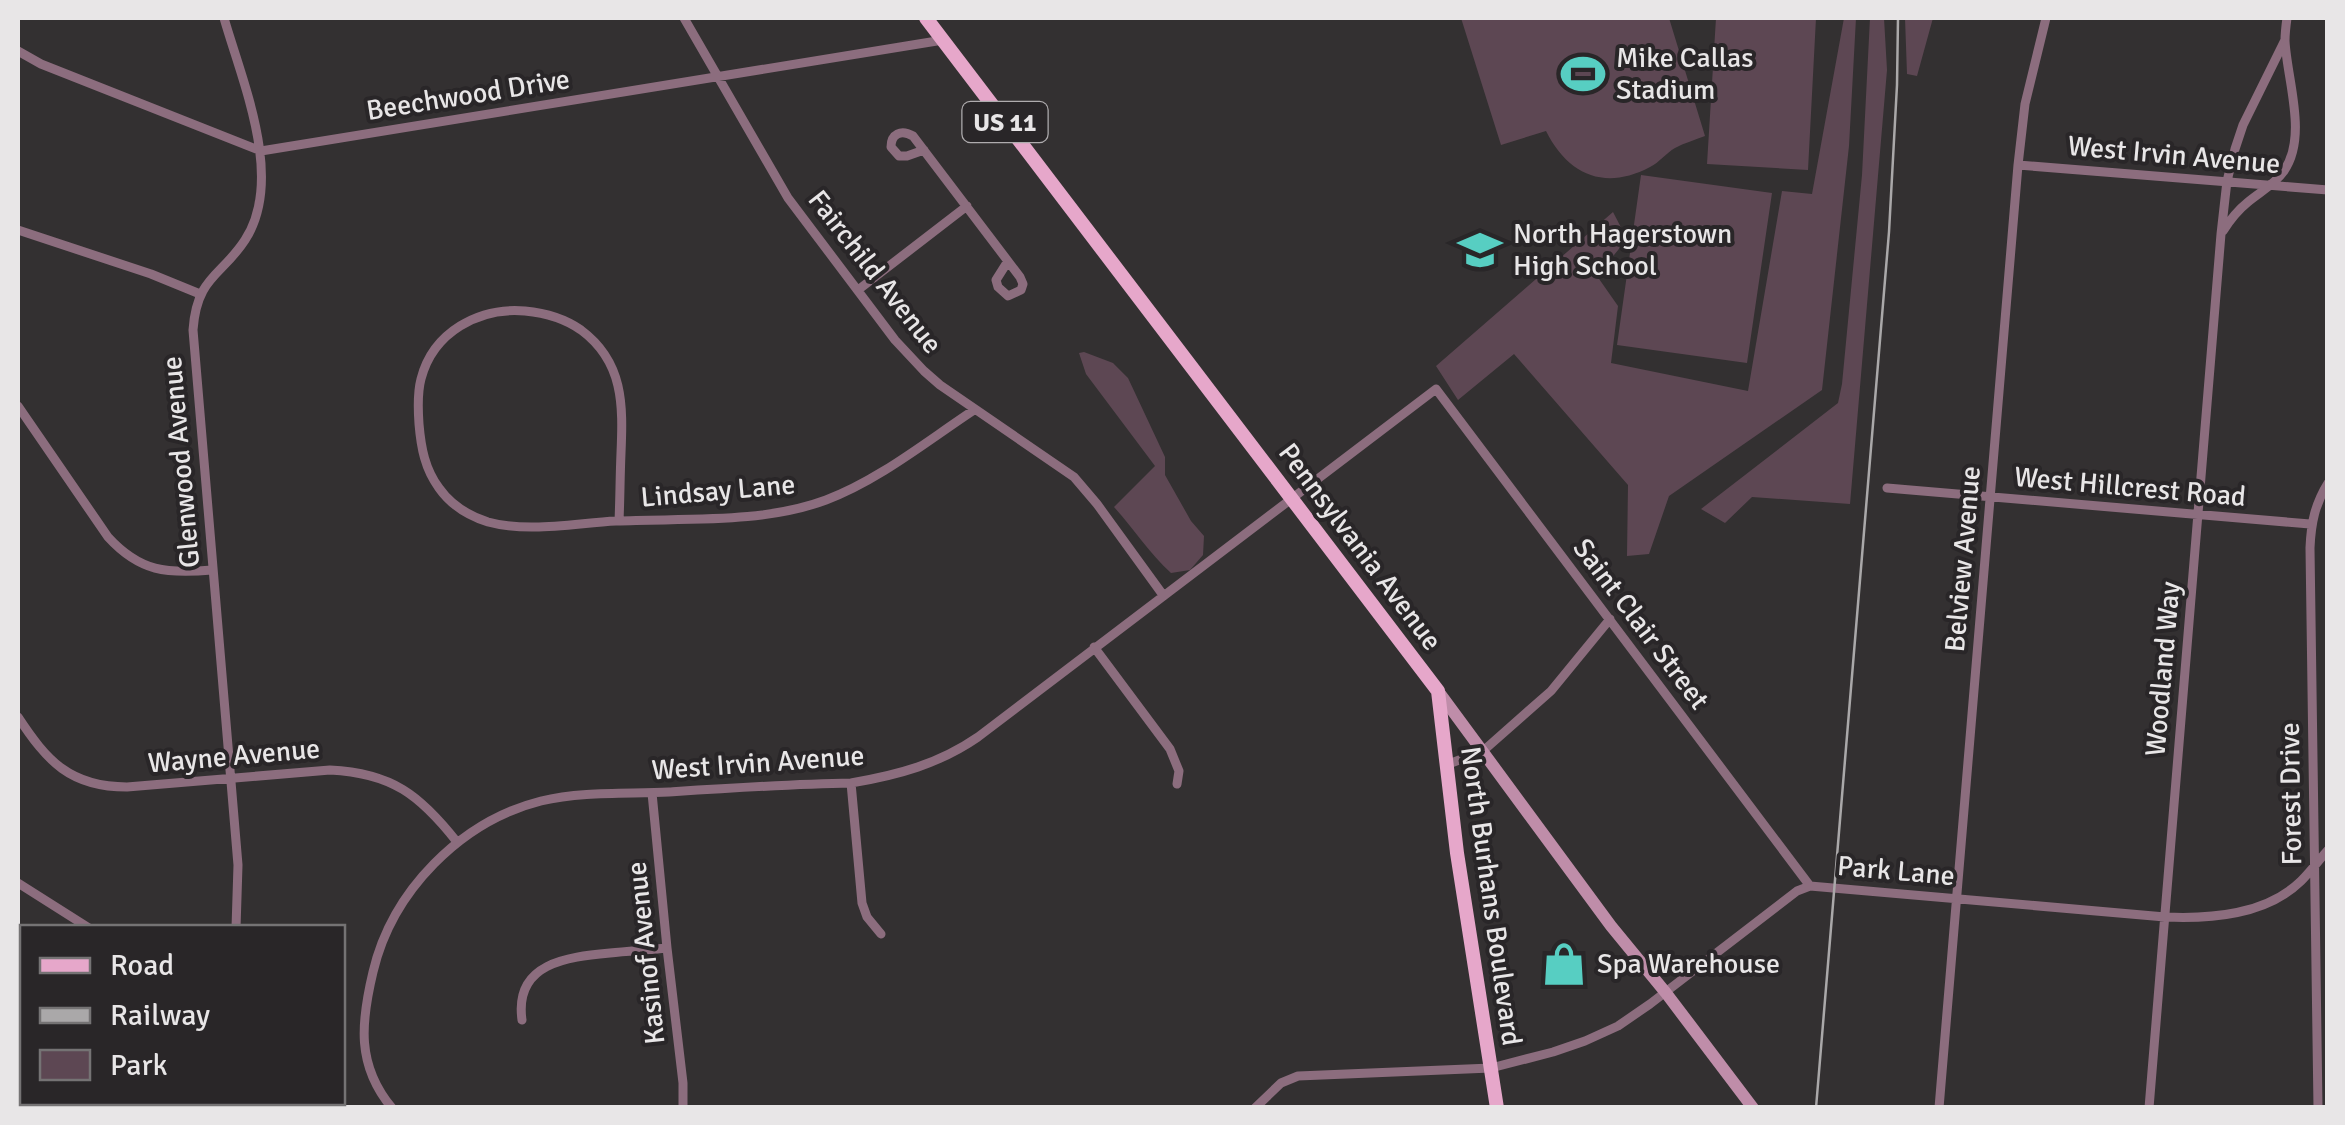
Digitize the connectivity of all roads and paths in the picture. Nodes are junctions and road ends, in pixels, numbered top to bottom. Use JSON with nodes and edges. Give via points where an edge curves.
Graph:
{"nodes":[{"id":1,"x":224,"y":18,"type":"edge"},
{"id":2,"x":684,"y":18,"type":"edge"},
{"id":3,"x":926,"y":18,"type":"edge"},
{"id":4,"x":2046,"y":18,"type":"edge"},
{"id":5,"x":2287,"y":18,"type":"edge"},
{"id":6,"x":943,"y":40,"type":"junction"},
{"id":7,"x":2285,"y":40,"type":"junction"},
{"id":8,"x":18,"y":51,"type":"edge"},
{"id":9,"x":718,"y":77,"type":"junction"},
{"id":10,"x":261,"y":150,"type":"junction"},
{"id":11,"x":924,"y":150,"type":"dead end"},
{"id":12,"x":2018,"y":165,"type":"junction"},
{"id":13,"x":2228,"y":181,"type":"junction"},
{"id":14,"x":2271,"y":185,"type":"junction"},
{"id":15,"x":2328,"y":190,"type":"edge"},
{"id":16,"x":967,"y":206,"type":"junction"},
{"id":17,"x":18,"y":230,"type":"edge"},
{"id":18,"x":2221,"y":234,"type":"junction"},
{"id":19,"x":1008,"y":261,"type":"dead end"},
{"id":20,"x":858,"y":290,"type":"junction"},
{"id":21,"x":200,"y":294,"type":"junction"},
{"id":22,"x":1436,"y":389,"type":"joint"},
{"id":23,"x":18,"y":406,"type":"edge"},
{"id":24,"x":974,"y":410,"type":"junction"},
{"id":25,"x":2328,"y":483,"type":"edge"},
{"id":26,"x":1887,"y":488,"type":"dead end"},
{"id":27,"x":1990,"y":498,"type":"junction"},
{"id":28,"x":1291,"y":499,"type":"junction"},
{"id":29,"x":2199,"y":516,"type":"junction"},
{"id":30,"x":619,"y":521,"type":"junction"},
{"id":31,"x":2310,"y":524,"type":"junction"},
{"id":32,"x":212,"y":570,"type":"junction"},
{"id":33,"x":1164,"y":595,"type":"junction"},
{"id":34,"x":1610,"y":619,"type":"junction"},
{"id":35,"x":1094,"y":648,"type":"junction"},
{"id":36,"x":1438,"y":691,"type":"junction"},
{"id":37,"x":18,"y":717,"type":"edge"},
{"id":38,"x":1483,"y":751,"type":"junction"},
{"id":39,"x":1446,"y":765,"type":"junction"},
{"id":40,"x":230,"y":778,"type":"junction"},
{"id":41,"x":851,"y":783,"type":"junction"},
{"id":42,"x":1177,"y":784,"type":"dead end"},
{"id":43,"x":652,"y":793,"type":"junction"},
{"id":44,"x":457,"y":842,"type":"junction"},
{"id":45,"x":2328,"y":850,"type":"edge"},
{"id":46,"x":2315,"y":865,"type":"junction"},
{"id":47,"x":18,"y":883,"type":"edge"},
{"id":48,"x":1810,"y":886,"type":"junction"},
{"id":49,"x":1957,"y":898,"type":"junction"},
{"id":50,"x":2165,"y":918,"type":"junction"},
{"id":51,"x":84,"y":925,"type":"edge"},
{"id":52,"x":236,"y":925,"type":"edge"},
{"id":53,"x":881,"y":934,"type":"dead end"},
{"id":54,"x":666,"y":948,"type":"junction"},
{"id":55,"x":1666,"y":992,"type":"junction"},
{"id":56,"x":522,"y":1020,"type":"dead end"},
{"id":57,"x":1491,"y":1068,"type":"junction"},
{"id":58,"x":392,"y":1108,"type":"edge"},
{"id":59,"x":683,"y":1108,"type":"edge"},
{"id":60,"x":1255,"y":1108,"type":"edge"},
{"id":61,"x":1496,"y":1108,"type":"edge"},
{"id":62,"x":1753,"y":1108,"type":"edge"},
{"id":63,"x":1939,"y":1108,"type":"edge"},
{"id":64,"x":2149,"y":1108,"type":"edge"},
{"id":65,"x":2318,"y":1108,"type":"edge"}],
"edges":[{"from":1,"to":10,"type":"street"},
{"from":2,"to":9,"type":"street","name":"Fairchild Avenue"},
{"from":3,"to":6,"type":"main road","name":"Pennsylvania Avenue","number":"US 11"},
{"from":4,"to":12,"type":"street","name":"Belview Avenue"},
{"from":5,"to":7,"type":"street","name":"Woodland Way"},
{"from":6,"to":9,"type":"street","name":"Beechwood Drive"},
{"from":6,"to":28,"type":"main road","name":"Pennsylvania Avenue","number":"US 11"},
{"from":7,"to":13,"type":"street","name":"Woodland Way","via":[[2243,125]]},
{"from":7,"to":14,"type":"street","name":"Woodland Way","via":[[2294,134],[2284,172]]},
{"from":8,"to":10,"type":"street"},
{"from":9,"to":10,"type":"street","name":"Beechwood Drive"},
{"from":9,"to":20,"type":"street","name":"Fairchild Avenue","via":[[788,198]]},
{"from":10,"to":21,"type":"street","via":[[253,227]]},
{"from":11,"to":16,"type":"street"},
{"from":12,"to":13,"type":"street","name":"West Irvin Avenue"},
{"from":12,"to":27,"type":"street","name":"Belview Avenue"},
{"from":13,"to":14,"type":"street","name":"West Irvin Avenue"},
{"from":13,"to":18,"type":"street","name":"Woodland Way"},
{"from":14,"to":15,"type":"street","name":"West Irvin Avenue"},
{"from":14,"to":18,"type":"street","name":"Woodland Way"},
{"from":16,"to":19,"type":"street"},
{"from":16,"to":20,"type":"street"},
{"from":17,"to":21,"type":"street"},
{"from":18,"to":29,"type":"street","name":"Woodland Way"},
{"from":20,"to":24,"type":"street","name":"Fairchild Avenue","via":[[911,358]]},
{"from":21,"to":32,"type":"street","name":"Glenwood Avenue","via":[[193,330]]},
{"from":22,"to":28,"type":"street","name":"West Irvin Avenue"},
{"from":22,"to":34,"type":"street","name":"Saint Clair Street"},
{"from":23,"to":32,"type":"street","via":[[123,554],[161,571]]},
{"from":24,"to":30,"type":"street","name":"Lindsay Lane","via":[[846,492],[806,507]]},
{"from":24,"to":33,"type":"street","name":"Fairchild Avenue","via":[[1074,477]]},
{"from":25,"to":31,"type":"street","name":"Forest Drive"},
{"from":26,"to":27,"type":"street","name":"West Hillcrest Road"},
{"from":27,"to":29,"type":"street","name":"West Hillcrest Road"},
{"from":27,"to":49,"type":"street","name":"Belview Avenue"},
{"from":28,"to":33,"type":"street","name":"West Irvin Avenue"},
{"from":28,"to":36,"type":"main road","name":"Pennsylvania Avenue","number":"US 11"},
{"from":29,"to":31,"type":"street","name":"West Hillcrest Road"},
{"from":29,"to":50,"type":"street","name":"Woodland Way"},
{"from":30,"to":30,"type":"street","name":"Lindsay Lane","via":[[511,526],[458,508],[440,489],[424,458],[420,382],[430,357],[454,331],[496,311],[525,311],[566,320],[598,344],[622,405]]},
{"from":31,"to":46,"type":"street","name":"Forest Drive"},
{"from":32,"to":40,"type":"street","name":"Glenwood Avenue"},
{"from":33,"to":35,"type":"street","name":"West Irvin Avenue"},
{"from":34,"to":38,"type":"street","via":[[1551,691]]},
{"from":34,"to":48,"type":"street","name":"Saint Clair Street"},
{"from":35,"to":41,"type":"street","name":"West Irvin Avenue","via":[[962,748],[916,769]]},
{"from":35,"to":42,"type":"street","via":[[1170,749]]},
{"from":36,"to":38,"type":"main road","name":"Pennsylvania Avenue"},
{"from":36,"to":39,"type":"main road","name":"North Burhans Boulevard"},
{"from":37,"to":40,"type":"street","name":"Wayne Avenue","via":[[49,760],[86,782],[127,787]]},
{"from":38,"to":39,"type":"street"},
{"from":38,"to":55,"type":"main road","name":"Pennsylvania Avenue"},
{"from":39,"to":57,"type":"main road","name":"North Burhans Boulevard"},
{"from":40,"to":44,"type":"street","name":"Wayne Avenue","via":[[330,770],[375,776],[417,798]]},
{"from":40,"to":52,"type":"street","name":"Glenwood Avenue"},
{"from":41,"to":43,"type":"street","name":"West Irvin Avenue"},
{"from":41,"to":53,"type":"street","via":[[862,902]]},
{"from":43,"to":44,"type":"street","name":"West Irvin Avenue","via":[[542,801]]},
{"from":43,"to":54,"type":"street","name":"Kasinof Avenue"},
{"from":44,"to":58,"type":"street","name":"West Irvin Avenue","via":[[415,886],[376,958],[364,1022],[366,1061]]},
{"from":45,"to":46,"type":"street","name":"Park Lane"},
{"from":46,"to":50,"type":"street","name":"Park Lane","via":[[2299,883],[2257,906],[2205,918]]},
{"from":46,"to":65,"type":"street","name":"Forest Drive"},
{"from":47,"to":51,"type":"street"},
{"from":48,"to":49,"type":"street","name":"Park Lane"},
{"from":48,"to":55,"type":"street","name":"Park Lane"},
{"from":49,"to":50,"type":"street","name":"Park Lane"},
{"from":49,"to":63,"type":"street","name":"Belview Avenue"},
{"from":50,"to":64,"type":"street","name":"Woodland Way"},
{"from":54,"to":56,"type":"street","via":[[554,962],[522,994]]},
{"from":54,"to":59,"type":"street","name":"Kasinof Avenue"},
{"from":55,"to":57,"type":"street","name":"Park Lane","via":[[1585,1041]]},
{"from":55,"to":62,"type":"main road","name":"Pennsylvania Avenue"},
{"from":57,"to":60,"type":"street","name":"Park Lane","via":[[1298,1076]]},
{"from":57,"to":61,"type":"main road","name":"North Burhans Boulevard"}]}
